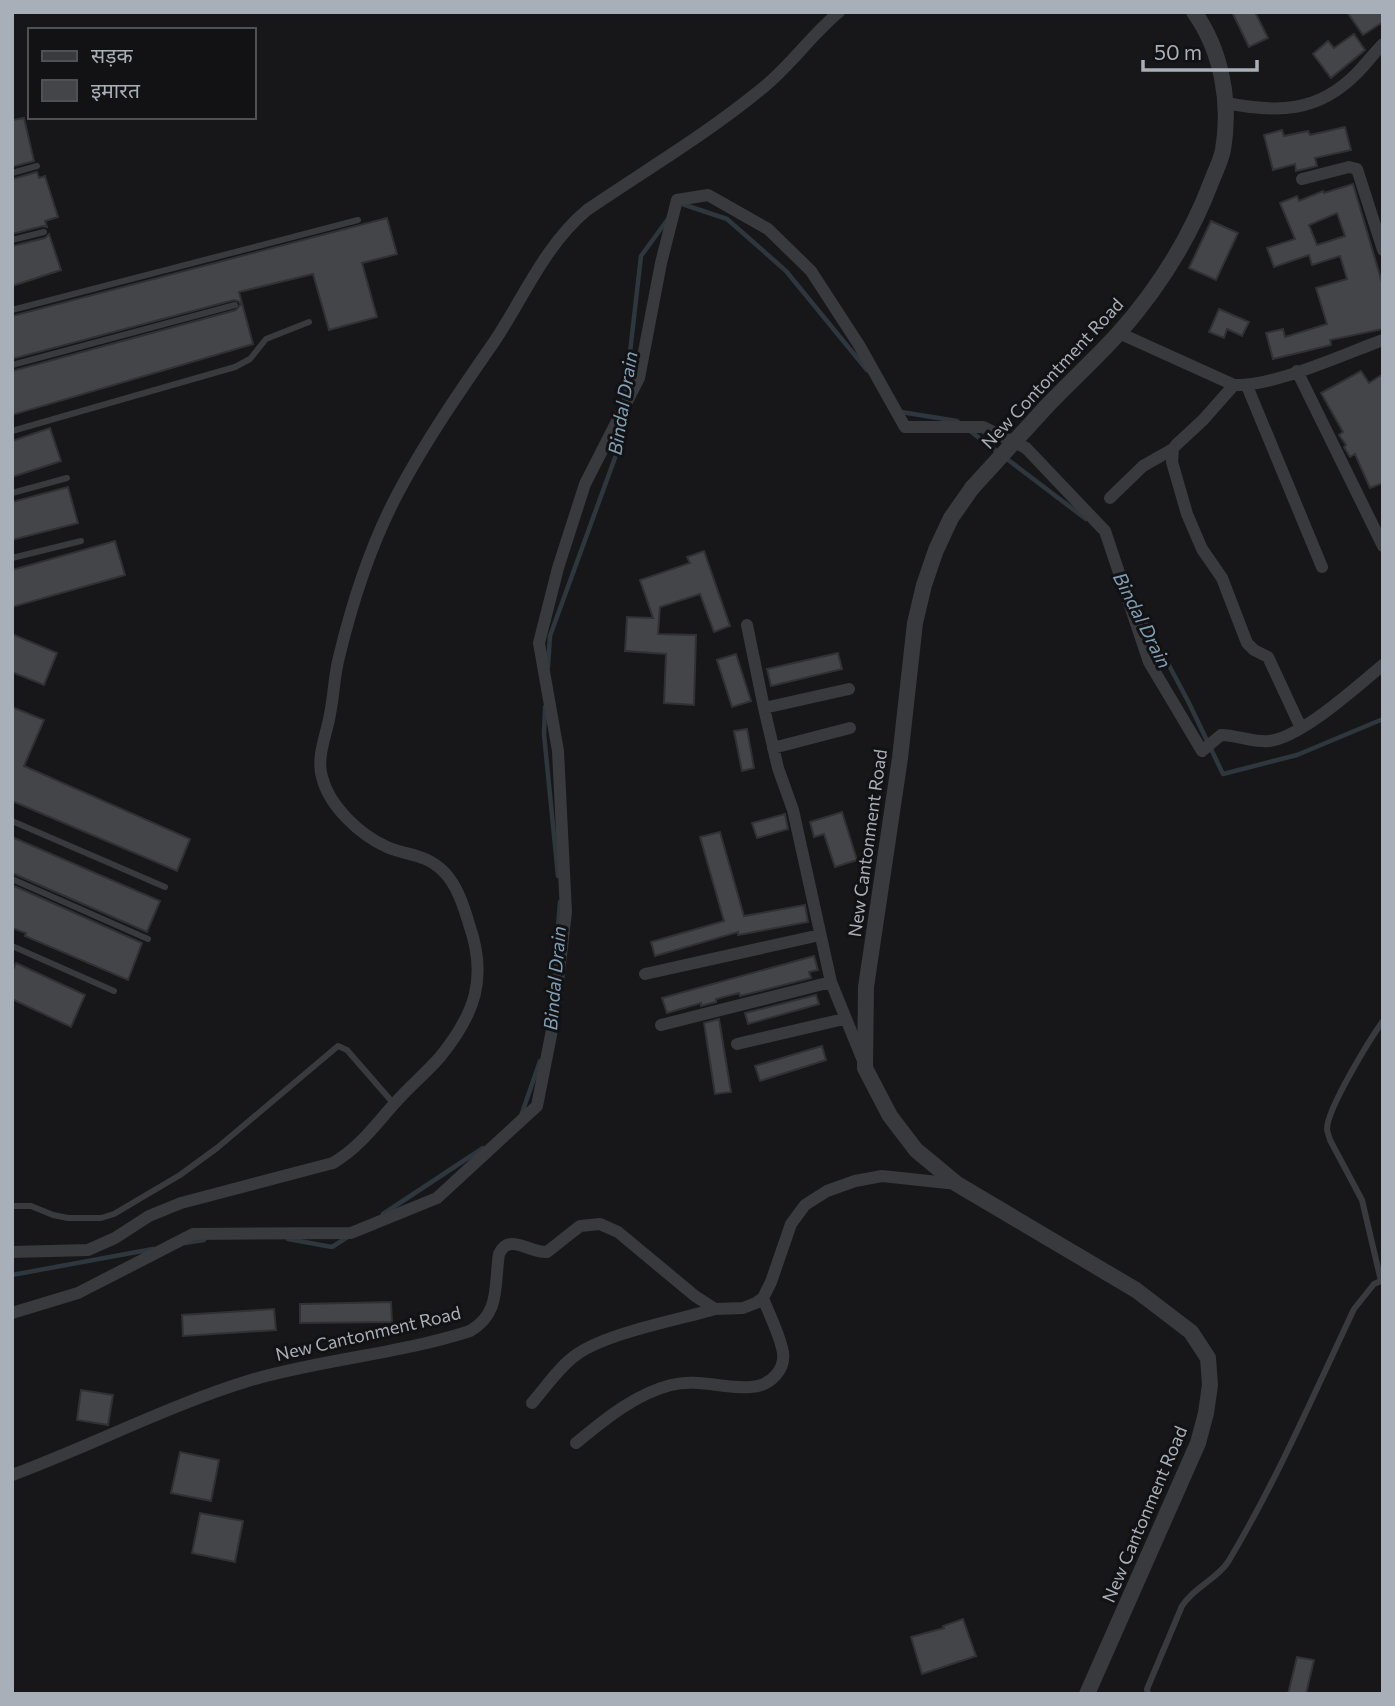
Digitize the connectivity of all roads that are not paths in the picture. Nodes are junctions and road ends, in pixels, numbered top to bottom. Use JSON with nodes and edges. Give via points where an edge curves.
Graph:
{"nodes":[{"id":1,"x":839,"y":12,"type":"edge"},
{"id":2,"x":1194,"y":12,"type":"edge"},
{"id":3,"x":1383,"y":44,"type":"edge"},
{"id":4,"x":1226,"y":103,"type":"junction"},
{"id":5,"x":37,"y":166,"type":"dead end"},
{"id":6,"x":12,"y":173,"type":"edge"},
{"id":7,"x":1302,"y":179,"type":"dead end"},
{"id":8,"x":358,"y":220,"type":"dead end"},
{"id":9,"x":44,"y":232,"type":"dead end"},
{"id":10,"x":12,"y":240,"type":"edge"},
{"id":11,"x":1383,"y":250,"type":"edge"},
{"id":12,"x":234,"y":304,"type":"dead end"},
{"id":13,"x":12,"y":310,"type":"edge"},
{"id":14,"x":309,"y":322,"type":"dead end"},
{"id":15,"x":1119,"y":333,"type":"junction"},
{"id":16,"x":1383,"y":340,"type":"edge"},
{"id":17,"x":12,"y":365,"type":"edge"},
{"id":18,"x":1297,"y":371,"type":"junction"},
{"id":19,"x":1234,"y":385,"type":"junction"},
{"id":20,"x":1247,"y":386,"type":"junction"},
{"id":21,"x":12,"y":431,"type":"edge"},
{"id":22,"x":1172,"y":449,"type":"junction"},
{"id":23,"x":67,"y":478,"type":"dead end"},
{"id":24,"x":972,"y":488,"type":"joint"},
{"id":25,"x":12,"y":493,"type":"edge"},
{"id":26,"x":1110,"y":498,"type":"dead end"},
{"id":27,"x":81,"y":541,"type":"dead end"},
{"id":28,"x":1383,"y":546,"type":"edge"},
{"id":29,"x":12,"y":558,"type":"edge"},
{"id":30,"x":1322,"y":567,"type":"dead end"},
{"id":31,"x":747,"y":625,"type":"dead end"},
{"id":32,"x":1383,"y":665,"type":"edge"},
{"id":33,"x":849,"y":689,"type":"dead end"},
{"id":34,"x":764,"y":708,"type":"junction"},
{"id":35,"x":850,"y":728,"type":"dead end"},
{"id":36,"x":1301,"y":728,"type":"junction"},
{"id":37,"x":773,"y":748,"type":"junction"},
{"id":38,"x":12,"y":821,"type":"edge"},
{"id":39,"x":12,"y":879,"type":"edge"},
{"id":40,"x":165,"y":887,"type":"dead end"},
{"id":41,"x":820,"y":934,"type":"junction"},
{"id":42,"x":148,"y":939,"type":"dead end"},
{"id":43,"x":12,"y":946,"type":"edge"},
{"id":44,"x":645,"y":974,"type":"dead end"},
{"id":45,"x":831,"y":982,"type":"junction"},
{"id":46,"x":114,"y":990,"type":"dead end"},
{"id":47,"x":844,"y":1019,"type":"junction"},
{"id":48,"x":1383,"y":1021,"type":"edge"},
{"id":49,"x":661,"y":1024,"type":"dead end"},
{"id":50,"x":737,"y":1044,"type":"dead end"},
{"id":51,"x":866,"y":1068,"type":"junction"},
{"id":52,"x":394,"y":1104,"type":"junction"},
{"id":53,"x":957,"y":1184,"type":"junction"},
{"id":54,"x":12,"y":1206,"type":"edge"},
{"id":55,"x":12,"y":1252,"type":"edge"},
{"id":56,"x":1382,"y":1280,"type":"edge"},
{"id":57,"x":763,"y":1298,"type":"junction"},
{"id":58,"x":715,"y":1309,"type":"junction"},
{"id":59,"x":12,"y":1313,"type":"edge"},
{"id":60,"x":532,"y":1403,"type":"dead end"},
{"id":61,"x":576,"y":1443,"type":"dead end"},
{"id":62,"x":12,"y":1475,"type":"edge"},
{"id":63,"x":1087,"y":1694,"type":"edge"},
{"id":64,"x":1147,"y":1694,"type":"edge"}],
"edges":[{"from":1,"to":52,"type":"street","via":[[761,90],[569,225],[444,414],[397,495],[362,578],[339,656],[321,774],[327,793],[366,835],[388,848],[432,862],[446,875],[463,904],[478,947],[480,977],[463,1024],[440,1058]]},
{"from":2,"to":4,"type":"street","name":"New Contontment Road","via":[[1213,44]]},
{"from":3,"to":4,"type":"street","via":[[1343,85],[1309,104],[1286,110]]},
{"from":4,"to":15,"type":"street","name":"New Contontment Road","via":[[1223,152],[1205,200],[1185,241]]},
{"from":5,"to":6,"type":"lane"},
{"from":7,"to":11,"type":"street","via":[[1357,169]]},
{"from":8,"to":13,"type":"lane"},
{"from":9,"to":10,"type":"lane"},
{"from":12,"to":17,"type":"lane"},
{"from":14,"to":21,"type":"lane","via":[[266,339],[250,359],[235,367]]},
{"from":15,"to":19,"type":"street"},
{"from":15,"to":24,"type":"street","name":"New Contontment Road","bridge":true},
{"from":16,"to":18,"type":"street"},
{"from":18,"to":20,"type":"street"},
{"from":18,"to":28,"type":"street"},
{"from":19,"to":20,"type":"street"},
{"from":19,"to":22,"type":"street"},
{"from":20,"to":30,"type":"street"},
{"from":22,"to":26,"type":"street","via":[[1143,466]]},
{"from":22,"to":36,"type":"street","via":[[1195,534],[1222,578],[1247,643],[1268,657]]},
{"from":23,"to":25,"type":"lane"},
{"from":24,"to":51,"type":"street","name":"New Cantonment Road","via":[[936,550],[915,623],[866,988]]},
{"from":27,"to":29,"type":"lane"},
{"from":31,"to":34,"type":"street"},
{"from":32,"to":36,"type":"street"},
{"from":33,"to":34,"type":"street"},
{"from":34,"to":37,"type":"street"},
{"from":35,"to":37,"type":"street"},
{"from":36,"to":59,"type":"street","via":[[1267,742],[1221,734],[1202,751],[1149,662],[1104,531],[1026,448],[983,427],[905,427],[811,271],[768,229],[708,195],[677,200],[639,378],[585,484],[539,643],[558,751],[566,912],[553,1025],[537,1106],[437,1198],[351,1233],[193,1234],[78,1293]]},
{"from":37,"to":41,"type":"street","via":[[793,810]]},
{"from":38,"to":40,"type":"lane"},
{"from":39,"to":42,"type":"lane"},
{"from":41,"to":44,"type":"street"},
{"from":41,"to":45,"type":"street"},
{"from":43,"to":46,"type":"lane"},
{"from":45,"to":47,"type":"street"},
{"from":45,"to":49,"type":"street"},
{"from":47,"to":50,"type":"street"},
{"from":47,"to":51,"type":"street"},
{"from":48,"to":56,"type":"lane","via":[[1354,1067],[1327,1130],[1362,1200]]},
{"from":51,"to":53,"type":"street","name":"New Cantonment Road","via":[[896,1125],[916,1150]]},
{"from":52,"to":54,"type":"lane","via":[[347,1050],[338,1046],[217,1148],[114,1214],[68,1218],[31,1206]]},
{"from":52,"to":55,"type":"street","via":[[352,1152],[333,1163],[181,1203],[88,1250]]},
{"from":53,"to":57,"type":"street","name":"New Cantonment Road","via":[[882,1176],[827,1191],[805,1205],[791,1224]]},
{"from":53,"to":63,"type":"street","name":"New Cantonment Road","via":[[1136,1290],[1191,1332],[1208,1358],[1210,1385],[1198,1443]]},
{"from":56,"to":64,"type":"lane","via":[[1354,1309],[1265,1495],[1226,1564],[1182,1606]]},
{"from":57,"to":58,"type":"street","via":[[743,1308]]},
{"from":57,"to":61,"type":"street","via":[[783,1350],[775,1378],[751,1388],[700,1383],[652,1391]]},
{"from":58,"to":60,"type":"street","via":[[587,1348],[574,1356]]},
{"from":58,"to":62,"type":"street","name":"New Cantonment Road","via":[[618,1232],[600,1224],[580,1226],[547,1252],[507,1243],[499,1254],[491,1311],[470,1331],[251,1380]]}]}
